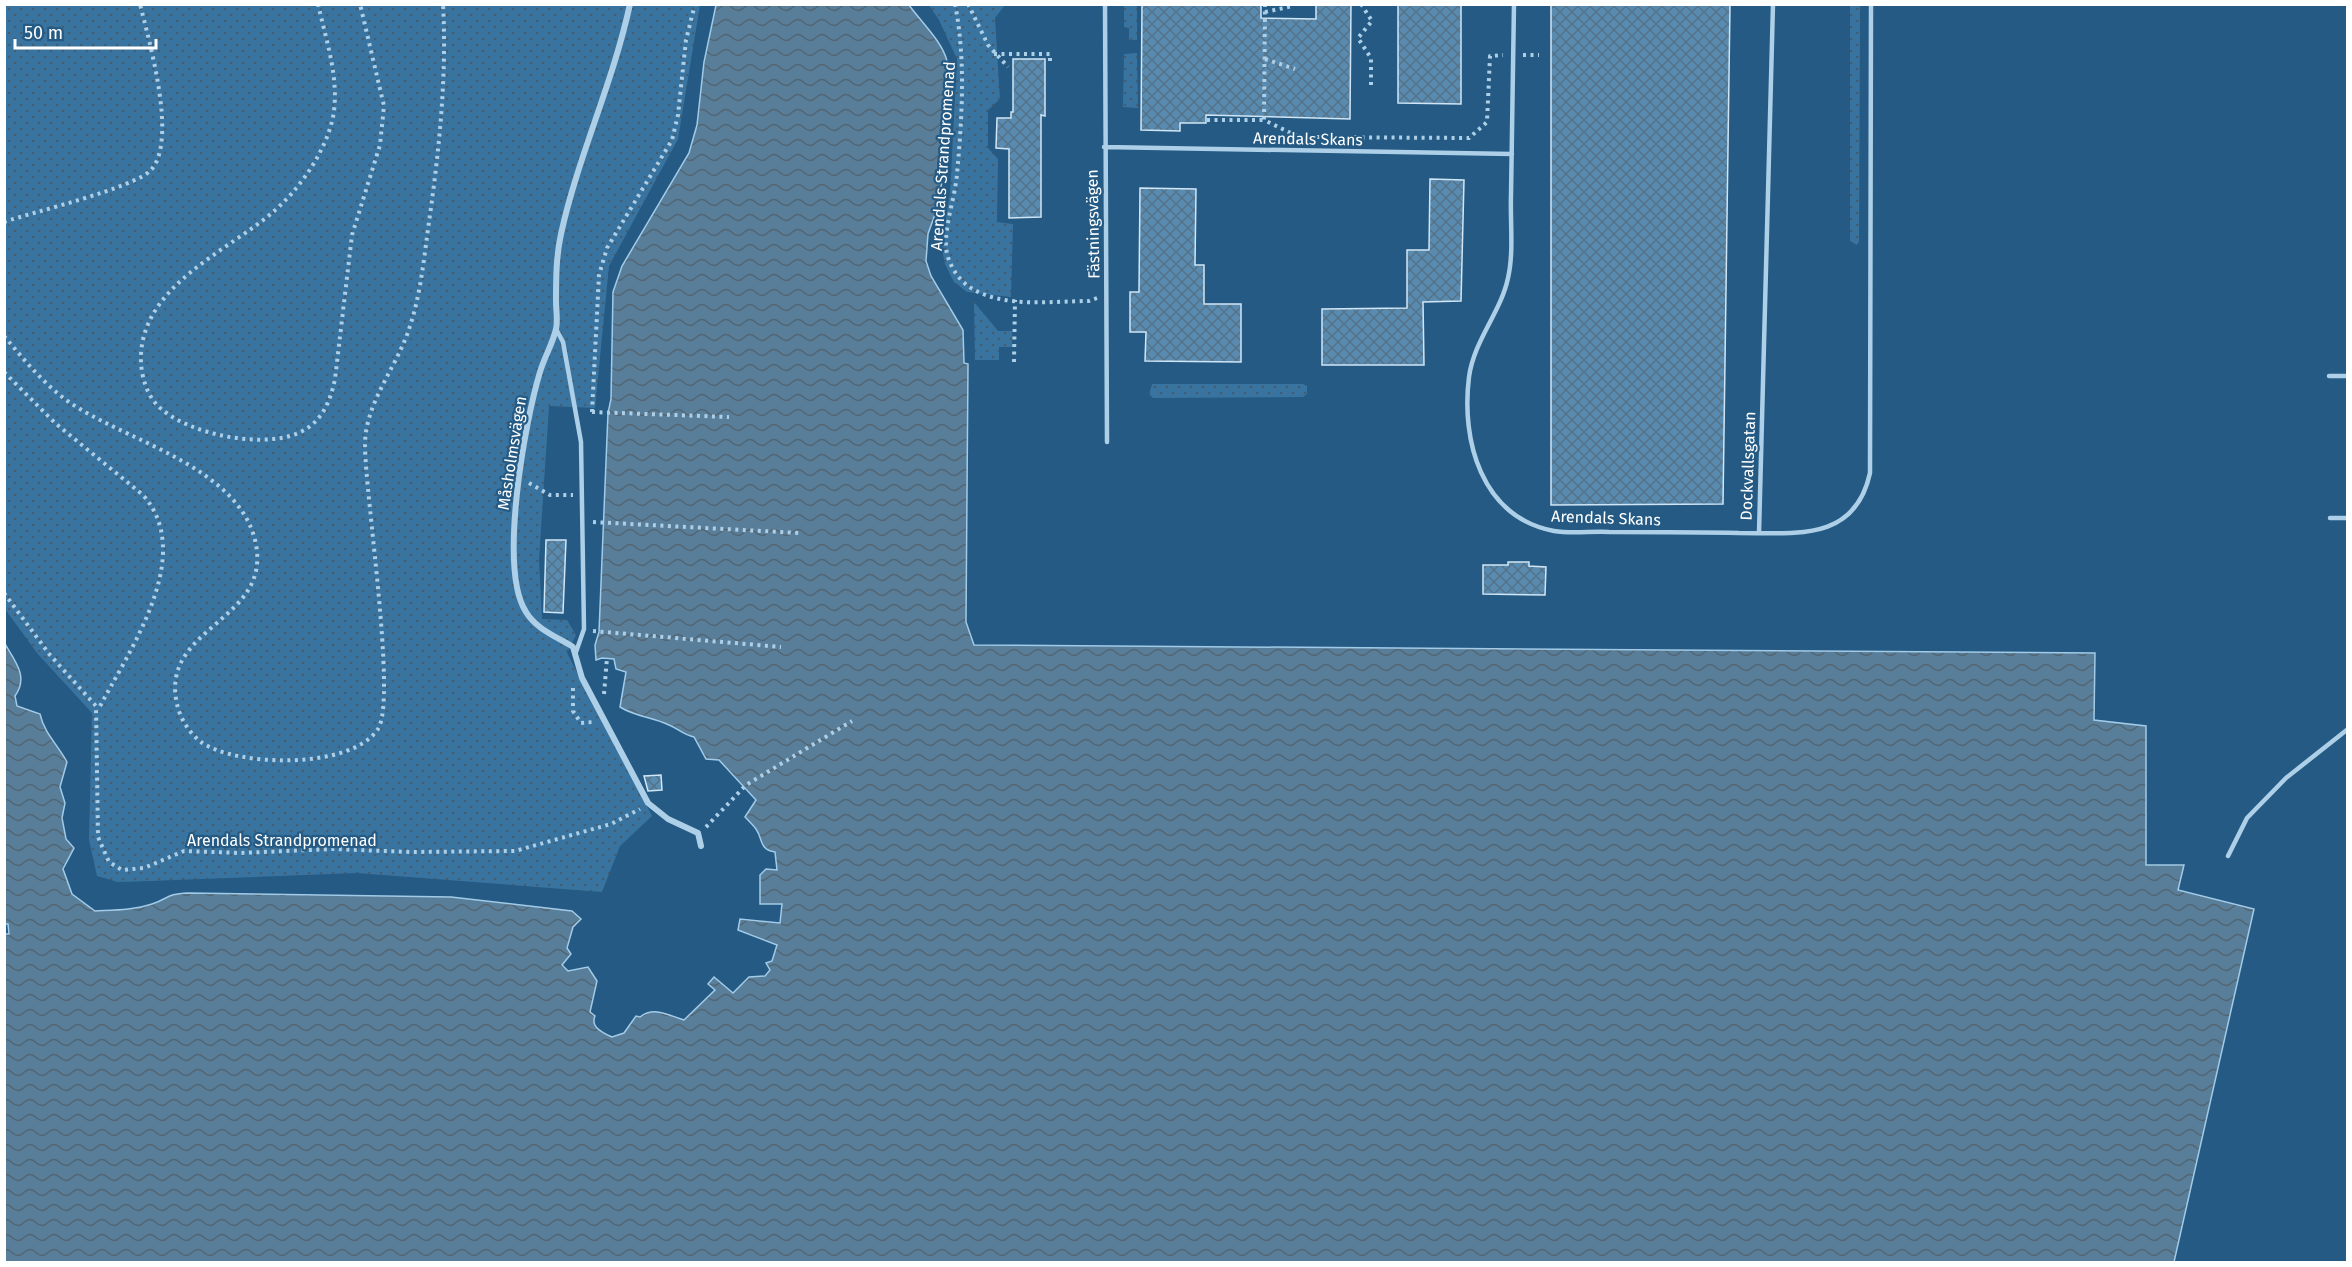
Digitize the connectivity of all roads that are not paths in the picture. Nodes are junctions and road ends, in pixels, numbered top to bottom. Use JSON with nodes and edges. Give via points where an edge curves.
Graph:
{"nodes":[{"id":1,"x":630,"y":4,"type":"edge"},
{"id":2,"x":1104,"y":4,"type":"edge"},
{"id":3,"x":1514,"y":4,"type":"edge"},
{"id":4,"x":1773,"y":4,"type":"edge"},
{"id":5,"x":1870,"y":4,"type":"edge"},
{"id":6,"x":1104,"y":147,"type":"junction"},
{"id":7,"x":1512,"y":154,"type":"junction"},
{"id":8,"x":556,"y":329,"type":"junction"},
{"id":9,"x":2329,"y":376,"type":"dead end"},
{"id":10,"x":2348,"y":376,"type":"edge"},
{"id":11,"x":1107,"y":442,"type":"dead end"},
{"id":12,"x":2330,"y":518,"type":"dead end"},
{"id":13,"x":2348,"y":518,"type":"edge"},
{"id":14,"x":1759,"y":533,"type":"junction"},
{"id":15,"x":576,"y":651,"type":"junction"},
{"id":16,"x":2348,"y":729,"type":"edge"},
{"id":17,"x":701,"y":846,"type":"dead end"},
{"id":18,"x":2228,"y":856,"type":"dead end"}],
"edges":[{"from":1,"to":8,"type":"street","name":"Måsholmsvägen","via":[[586,140],[562,233],[556,260]]},
{"from":2,"to":6,"type":"lane","name":"Fästningsvägen"},
{"from":3,"to":7,"type":"lane","name":"Arendals Skans"},
{"from":4,"to":14,"type":"lane","name":"Dockvallsgatan"},
{"from":5,"to":14,"type":"lane","name":"Dockvallsgatan","via":[[1870,473],[1866,494],[1854,511],[1830,527]]},
{"from":6,"to":7,"type":"lane","name":"Arendals Skans"},
{"from":6,"to":11,"type":"lane","name":"Fästningsvägen"},
{"from":7,"to":14,"type":"lane","name":"Arendals Skans","via":[[1509,275],[1475,355],[1468,405],[1469,441],[1489,488],[1516,514],[1555,531]]},
{"from":8,"to":15,"type":"lane","via":[[564,342],[576,410],[582,496],[584,629]]},
{"from":8,"to":15,"type":"street","name":"Måsholmsvägen","via":[[527,428],[512,553],[525,612]]},
{"from":9,"to":10,"type":"lane"},
{"from":12,"to":13,"type":"lane"},
{"from":15,"to":17,"type":"street","via":[[582,678],[648,803],[668,819],[698,833]]},
{"from":16,"to":18,"type":"lane","via":[[2286,778],[2247,818]]}]}
